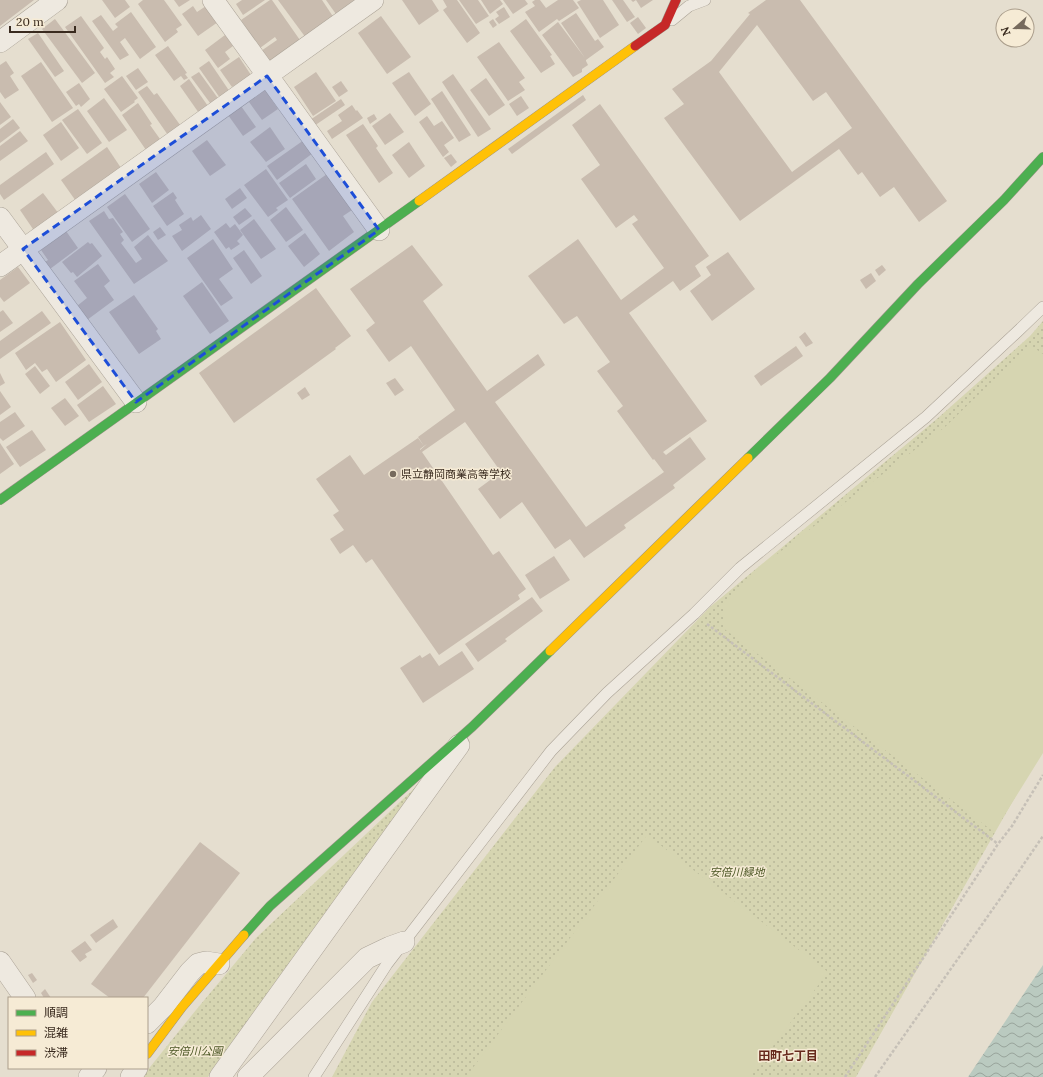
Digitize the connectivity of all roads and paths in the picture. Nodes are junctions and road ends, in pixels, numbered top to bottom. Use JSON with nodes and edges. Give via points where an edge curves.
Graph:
{"nodes":[{"id":1,"x":57,"y":0,"type":"edge"},
{"id":2,"x":213,"y":0,"type":"edge"},
{"id":3,"x":373,"y":0,"type":"edge"},
{"id":4,"x":676,"y":0,"type":"edge"},
{"id":5,"x":705,"y":0,"type":"edge"},
{"id":6,"x":665,"y":25,"type":"junction"},
{"id":7,"x":0,"y":42,"type":"edge"},
{"id":8,"x":267,"y":76,"type":"junction"},
{"id":9,"x":1043,"y":157,"type":"edge"},
{"id":10,"x":0,"y":218,"type":"edge"},
{"id":11,"x":379,"y":230,"type":"junction"},
{"id":12,"x":23,"y":249,"type":"junction"},
{"id":13,"x":0,"y":266,"type":"edge"},
{"id":14,"x":1043,"y":307,"type":"edge"},
{"id":15,"x":136,"y":402,"type":"junction"},
{"id":16,"x":0,"y":500,"type":"edge"},
{"id":17,"x":694,"y":614,"type":"junction"},
{"id":18,"x":472,"y":727,"type":"junction"},
{"id":19,"x":1043,"y":775,"type":"edge"},
{"id":20,"x":1043,"y":836,"type":"edge"},
{"id":21,"x":998,"y":844,"type":"junction"},
{"id":22,"x":404,"y":942,"type":"junction"},
{"id":23,"x":0,"y":962,"type":"edge"},
{"id":24,"x":219,"y":964,"type":"junction"},
{"id":25,"x":24,"y":997,"type":"edge"},
{"id":26,"x":148,"y":1022,"type":"edge"},
{"id":27,"x":148,"y":1056,"type":"edge"},
{"id":28,"x":95,"y":1069,"type":"edge"},
{"id":29,"x":89,"y":1077,"type":"edge"},
{"id":30,"x":220,"y":1077,"type":"edge"},
{"id":31,"x":248,"y":1077,"type":"edge"},
{"id":32,"x":314,"y":1077,"type":"edge"},
{"id":33,"x":846,"y":1077,"type":"edge"},
{"id":34,"x":874,"y":1077,"type":"edge"}],
"edges":[{"from":1,"to":7,"type":"street"},
{"from":2,"to":8,"type":"street"},
{"from":3,"to":8,"type":"street"},
{"from":4,"to":6,"type":"street"},
{"from":5,"to":6,"type":"lane","via":[[689,6]]},
{"from":6,"to":11,"type":"street"},
{"from":8,"to":11,"type":"street"},
{"from":8,"to":12,"type":"street"},
{"from":9,"to":18,"type":"street","via":[[830,378]]},
{"from":10,"to":12,"type":"street"},
{"from":11,"to":15,"type":"street"},
{"from":12,"to":13,"type":"street"},
{"from":12,"to":15,"type":"street"},
{"from":14,"to":17,"type":"lane","via":[[926,417],[740,568]]},
{"from":15,"to":16,"type":"street"},
{"from":17,"to":21,"type":"path"},
{"from":17,"to":22,"type":"lane","via":[[607,693],[551,751]]},
{"from":18,"to":24,"type":"street","via":[[270,906]]},
{"from":18,"to":30,"type":"street"},
{"from":19,"to":21,"type":"path"},
{"from":20,"to":34,"type":"path"},
{"from":21,"to":33,"type":"path"},
{"from":22,"to":31,"type":"street","via":[[367,958]]},
{"from":22,"to":32,"type":"lane"},
{"from":23,"to":25,"type":"street"},
{"from":24,"to":26,"type":"street","via":[[198,964],[164,1007]]},
{"from":24,"to":27,"type":"street","via":[[182,1007]]},
{"from":28,"to":29,"type":"street"}]}
